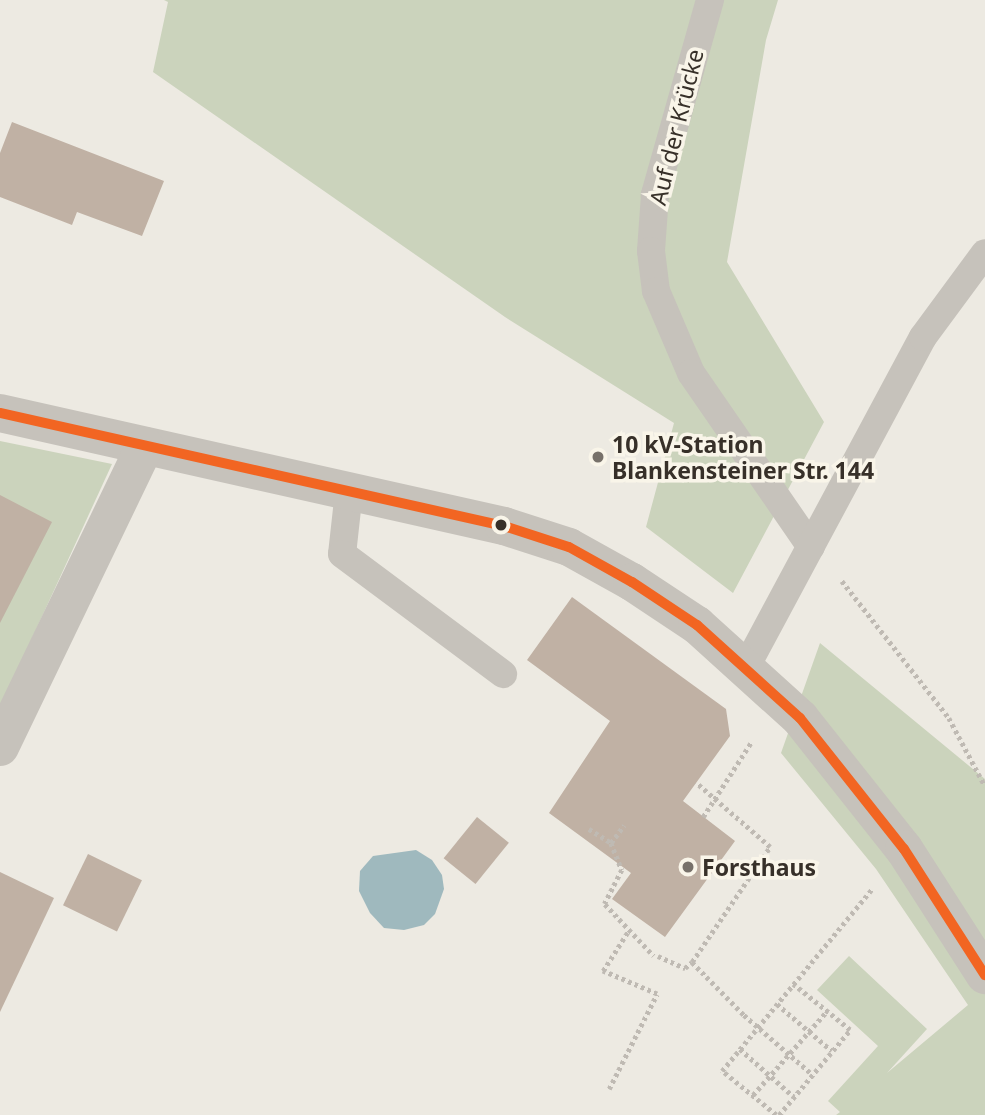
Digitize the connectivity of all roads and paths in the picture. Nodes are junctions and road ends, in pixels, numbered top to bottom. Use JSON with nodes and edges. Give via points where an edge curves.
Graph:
{"nodes":[{"id":1,"x":710,"y":0,"type":"edge"},
{"id":2,"x":985,"y":253,"type":"edge"},
{"id":3,"x":0,"y":413,"type":"edge"},
{"id":4,"x":145,"y":446,"type":"junction"},
{"id":5,"x":349,"y":491,"type":"junction"},
{"id":6,"x":811,"y":547,"type":"junction"},
{"id":7,"x":746,"y":667,"type":"junction"},
{"id":8,"x":503,"y":674,"type":"dead end"},
{"id":9,"x":779,"y":699,"type":"junction"},
{"id":10,"x":0,"y":747,"type":"edge"},
{"id":11,"x":696,"y":783,"type":"dead end"},
{"id":12,"x":985,"y":786,"type":"edge"},
{"id":13,"x":715,"y":798,"type":"junction"},
{"id":14,"x":703,"y":817,"type":"dead end"},
{"id":15,"x":624,"y":825,"type":"dead end"},
{"id":16,"x":589,"y":829,"type":"dead end"},
{"id":17,"x":611,"y":843,"type":"junction"},
{"id":18,"x":872,"y":888,"type":"dead end"},
{"id":19,"x":629,"y":929,"type":"junction"},
{"id":20,"x":692,"y":962,"type":"junction"},
{"id":21,"x":985,"y":975,"type":"edge"},
{"id":22,"x":793,"y":984,"type":"junction"},
{"id":23,"x":777,"y":1004,"type":"junction"},
{"id":24,"x":827,"y":1011,"type":"junction"},
{"id":25,"x":758,"y":1027,"type":"junction"},
{"id":26,"x":809,"y":1032,"type":"junction"},
{"id":27,"x":740,"y":1049,"type":"junction"},
{"id":28,"x":832,"y":1051,"type":"junction"},
{"id":29,"x":789,"y":1055,"type":"junction"},
{"id":30,"x":813,"y":1075,"type":"junction"},
{"id":31,"x":771,"y":1076,"type":"junction"},
{"id":32,"x":609,"y":1089,"type":"dead end"},
{"id":33,"x":753,"y":1096,"type":"junction"},
{"id":34,"x":794,"y":1097,"type":"junction"},
{"id":35,"x":778,"y":1115,"type":"edge"}],
"edges":[{"from":1,"to":6,"type":"lane","name":"Auf der Krücke","via":[[655,195],[650,251],[656,290],[691,373]]},
{"from":2,"to":6,"type":"lane","via":[[923,337]]},
{"from":3,"to":4,"type":"street"},
{"from":4,"to":5,"type":"street"},
{"from":4,"to":10,"type":"street"},
{"from":5,"to":7,"type":"street","via":[[504,526],[569,547],[697,625]]},
{"from":5,"to":8,"type":"lane","via":[[342,554]]},
{"from":6,"to":7,"type":"lane"},
{"from":6,"to":12,"type":"path","via":[[949,718]]},
{"from":7,"to":9,"type":"street"},
{"from":9,"to":13,"type":"path"},
{"from":9,"to":21,"type":"street","via":[[849,775],[904,849]]},
{"from":11,"to":13,"type":"path"},
{"from":13,"to":14,"type":"path"},
{"from":13,"to":20,"type":"path","via":[[770,847]]},
{"from":15,"to":17,"type":"path"},
{"from":16,"to":17,"type":"path"},
{"from":17,"to":19,"type":"path","via":[[622,870],[605,904]]},
{"from":18,"to":22,"type":"path"},
{"from":19,"to":20,"type":"path","via":[[656,956],[685,968]]},
{"from":19,"to":32,"type":"path","via":[[603,971],[657,994]]},
{"from":20,"to":25,"type":"path"},
{"from":22,"to":23,"type":"path"},
{"from":22,"to":24,"type":"path"},
{"from":23,"to":25,"type":"path"},
{"from":23,"to":26,"type":"path"},
{"from":24,"to":26,"type":"path"},
{"from":24,"to":28,"type":"path","via":[[849,1030]]},
{"from":25,"to":27,"type":"path"},
{"from":25,"to":29,"type":"path"},
{"from":26,"to":28,"type":"path"},
{"from":26,"to":29,"type":"path"},
{"from":27,"to":31,"type":"path"},
{"from":27,"to":33,"type":"path","via":[[722,1071]]},
{"from":28,"to":30,"type":"path"},
{"from":29,"to":30,"type":"path"},
{"from":29,"to":31,"type":"path"},
{"from":30,"to":34,"type":"path"},
{"from":31,"to":33,"type":"path"},
{"from":31,"to":34,"type":"path"},
{"from":33,"to":35,"type":"path"},
{"from":34,"to":35,"type":"path"}]}
